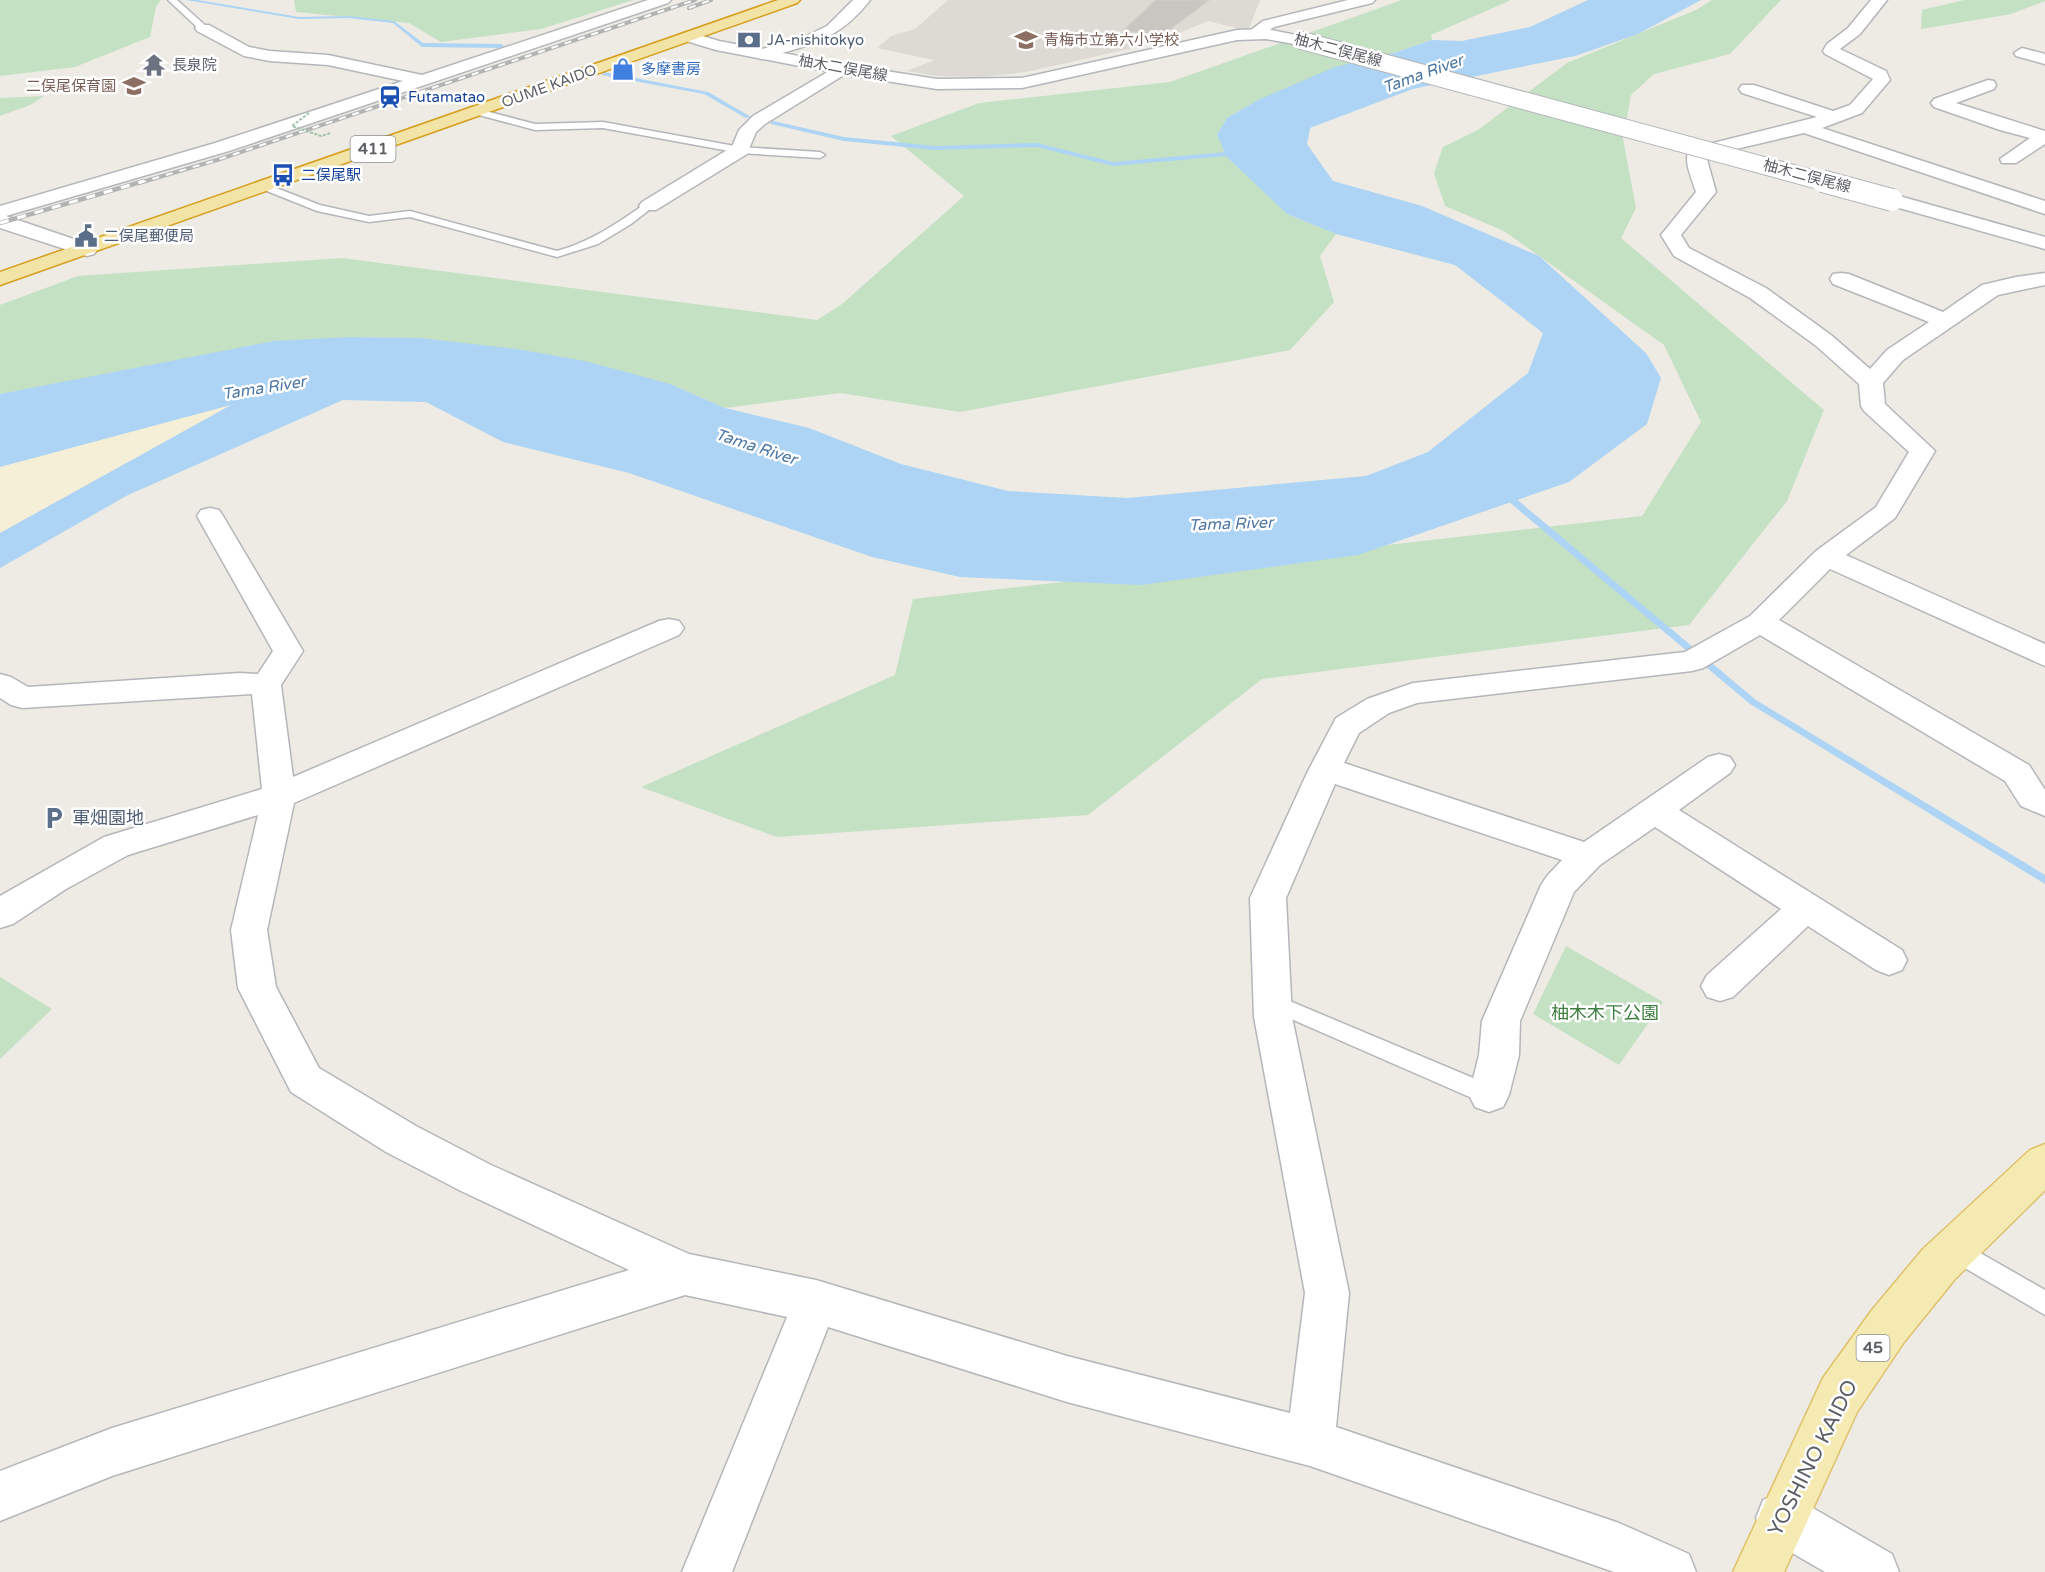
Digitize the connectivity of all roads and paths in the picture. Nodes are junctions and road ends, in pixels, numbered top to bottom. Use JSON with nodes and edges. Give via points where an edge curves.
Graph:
{"nodes":[{"id":1,"x":172,"y":0,"type":"edge"},
{"id":2,"x":663,"y":0,"type":"edge"},
{"id":3,"x":792,"y":0,"type":"edge"},
{"id":4,"x":862,"y":0,"type":"edge"},
{"id":5,"x":1367,"y":0,"type":"edge"},
{"id":6,"x":1879,"y":0,"type":"edge"},
{"id":7,"x":1267,"y":8,"type":"dead end"},
{"id":8,"x":203,"y":28,"type":"joint"},
{"id":9,"x":1255,"y":33,"type":"junction"},
{"id":10,"x":689,"y":37,"type":"junction"},
{"id":11,"x":2022,"y":53,"type":"dead end"},
{"id":12,"x":760,"y":54,"type":"junction"},
{"id":13,"x":2045,"y":59,"type":"edge"},
{"id":14,"x":841,"y":69,"type":"junction"},
{"id":15,"x":424,"y":80,"type":"junction"},
{"id":16,"x":1988,"y":85,"type":"dead end"},
{"id":17,"x":1748,"y":88,"type":"dead end"},
{"id":18,"x":478,"y":112,"type":"junction"},
{"id":19,"x":309,"y":113,"type":"dead end"},
{"id":20,"x":1836,"y":118,"type":"junction"},
{"id":21,"x":1805,"y":128,"type":"junction"},
{"id":22,"x":331,"y":133,"type":"dead end"},
{"id":23,"x":2045,"y":136,"type":"edge"},
{"id":24,"x":740,"y":150,"type":"junction"},
{"id":25,"x":820,"y":155,"type":"dead end"},
{"id":26,"x":2009,"y":159,"type":"dead end"},
{"id":27,"x":266,"y":187,"type":"junction"},
{"id":28,"x":649,"y":206,"type":"joint"},
{"id":29,"x":2045,"y":208,"type":"edge"},
{"id":30,"x":0,"y":212,"type":"edge"},
{"id":31,"x":0,"y":221,"type":"edge"},
{"id":32,"x":2045,"y":243,"type":"edge"},
{"id":33,"x":87,"y":250,"type":"junction"},
{"id":34,"x":4,"y":276,"type":"edge"},
{"id":35,"x":1841,"y":279,"type":"dead end"},
{"id":36,"x":2045,"y":279,"type":"edge"},
{"id":37,"x":1947,"y":321,"type":"junction"},
{"id":38,"x":1871,"y":382,"type":"junction"},
{"id":39,"x":210,"y":516,"type":"dead end"},
{"id":40,"x":1826,"y":557,"type":"junction"},
{"id":41,"x":1760,"y":622,"type":"junction"},
{"id":42,"x":669,"y":628,"type":"dead end"},
{"id":43,"x":2045,"y":656,"type":"edge"},
{"id":44,"x":0,"y":684,"type":"edge"},
{"id":45,"x":266,"y":685,"type":"junction"},
{"id":46,"x":1719,"y":765,"type":"dead end"},
{"id":47,"x":1326,"y":769,"type":"junction"},
{"id":48,"x":279,"y":796,"type":"junction"},
{"id":49,"x":2045,"y":804,"type":"edge"},
{"id":50,"x":1654,"y":810,"type":"junction"},
{"id":51,"x":1588,"y":856,"type":"junction"},
{"id":52,"x":1806,"y":907,"type":"junction"},
{"id":53,"x":0,"y":914,"type":"edge"},
{"id":54,"x":1889,"y":960,"type":"dead end"},
{"id":55,"x":1720,"y":986,"type":"dead end"},
{"id":56,"x":1273,"y":1002,"type":"junction"},
{"id":57,"x":1488,"y":1095,"type":"joint"},
{"id":58,"x":2045,"y":1163,"type":"edge"},
{"id":59,"x":1954,"y":1249,"type":"junction"},
{"id":60,"x":685,"y":1274,"type":"junction"},
{"id":61,"x":816,"y":1302,"type":"junction"},
{"id":62,"x":2045,"y":1303,"type":"edge"},
{"id":63,"x":1310,"y":1442,"type":"junction"},
{"id":64,"x":0,"y":1496,"type":"edge"},
{"id":65,"x":1781,"y":1518,"type":"junction"},
{"id":66,"x":707,"y":1572,"type":"edge"},
{"id":67,"x":1671,"y":1572,"type":"edge"},
{"id":68,"x":1758,"y":1572,"type":"edge"},
{"id":69,"x":1874,"y":1572,"type":"edge"}],
"edges":[{"from":1,"to":8,"type":"lane"},
{"from":2,"to":15,"type":"street"},
{"from":3,"to":10,"type":"highway","name":"OUME KAIDO","number":"411"},
{"from":4,"to":12,"type":"street","via":[[833,29]]},
{"from":5,"to":9,"type":"street","via":[[1269,24]]},
{"from":6,"to":20,"type":"street","via":[[1854,32],[1831,51],[1872,69],[1881,80],[1856,109]]},
{"from":7,"to":9,"type":"street"},
{"from":8,"to":15,"type":"street","via":[[244,51],[328,60]]},
{"from":9,"to":14,"type":"street","name":"柚木二俣尾線","via":[[1212,39],[1022,83],[937,84]]},
{"from":9,"to":32,"type":"street","name":"柚木二俣尾線","bridge":true,"via":[[1300,40]]},
{"from":10,"to":12,"type":"street","name":"柚木二俣尾線"},
{"from":10,"to":18,"type":"highway","name":"OUME KAIDO","number":"411"},
{"from":11,"to":13,"type":"street"},
{"from":12,"to":14,"type":"street","name":"柚木二俣尾線"},
{"from":14,"to":24,"type":"street","via":[[759,120],[748,130]]},
{"from":15,"to":30,"type":"street","via":[[201,153]]},
{"from":16,"to":23,"type":"street","via":[[1940,103]]},
{"from":17,"to":20,"type":"street"},
{"from":18,"to":24,"type":"lane","via":[[535,127],[603,125]]},
{"from":18,"to":27,"type":"highway","name":"OUME KAIDO","number":"411"},
{"from":19,"to":22,"type":"path","bridge":true,"via":[[292,126],[321,136]]},
{"from":20,"to":21,"type":"street"},
{"from":21,"to":29,"type":"street"},
{"from":21,"to":38,"type":"street","via":[[1696,153],[1706,192],[1671,235],[1681,252],[1758,293],[1823,340]]},
{"from":23,"to":26,"type":"street"},
{"from":24,"to":25,"type":"lane"},
{"from":24,"to":28,"type":"street"},
{"from":27,"to":28,"type":"lane","via":[[317,208],[369,219],[410,214],[557,254],[610,234]]},
{"from":27,"to":33,"type":"highway","name":"OUME KAIDO","number":"411"},
{"from":31,"to":33,"type":"street"},
{"from":33,"to":34,"type":"highway","name":"OUME KAIDO","number":"411"},
{"from":35,"to":37,"type":"street"},
{"from":36,"to":37,"type":"street","via":[[1990,290]]},
{"from":37,"to":38,"type":"street","via":[[1895,355]]},
{"from":38,"to":40,"type":"street","via":[[1872,406],[1922,451],[1886,513]]},
{"from":39,"to":45,"type":"street","via":[[288,651]]},
{"from":40,"to":41,"type":"street"},
{"from":40,"to":43,"type":"street"},
{"from":41,"to":47,"type":"street","via":[[1692,661],[1413,693],[1378,706],[1347,726]]},
{"from":41,"to":49,"type":"street","via":[[2017,773],[2033,798]]},
{"from":42,"to":48,"type":"street"},
{"from":44,"to":45,"type":"street","via":[[22,698],[240,683]]},
{"from":45,"to":48,"type":"street"},
{"from":46,"to":50,"type":"street"},
{"from":47,"to":51,"type":"street"},
{"from":47,"to":56,"type":"street","via":[[1268,898]]},
{"from":48,"to":53,"type":"street","via":[[116,846]]},
{"from":48,"to":60,"type":"street","via":[[249,930],[257,988],[305,1080],[401,1139],[476,1178]]},
{"from":50,"to":51,"type":"street"},
{"from":50,"to":52,"type":"street"},
{"from":51,"to":57,"type":"street","via":[[1559,885],[1501,1021],[1499,1055]]},
{"from":52,"to":54,"type":"street"},
{"from":52,"to":55,"type":"street"},
{"from":56,"to":57,"type":"lane"},
{"from":56,"to":63,"type":"street","via":[[1327,1293]]},
{"from":58,"to":59,"type":"main road","name":"YOSHINO KAIDO","number":"45"},
{"from":59,"to":62,"type":"lane"},
{"from":59,"to":65,"type":"main road","name":"YOSHINO KAIDO","number":"45","via":[[1888,1326],[1840,1395]]},
{"from":60,"to":61,"type":"street"},
{"from":60,"to":64,"type":"street","via":[[112,1452]]},
{"from":61,"to":63,"type":"street","via":[[1067,1379]]},
{"from":61,"to":66,"type":"street"},
{"from":63,"to":67,"type":"street","via":[[1619,1548]]},
{"from":65,"to":68,"type":"main road","name":"YOSHINO KAIDO","number":"45"},
{"from":65,"to":69,"type":"street"}]}
